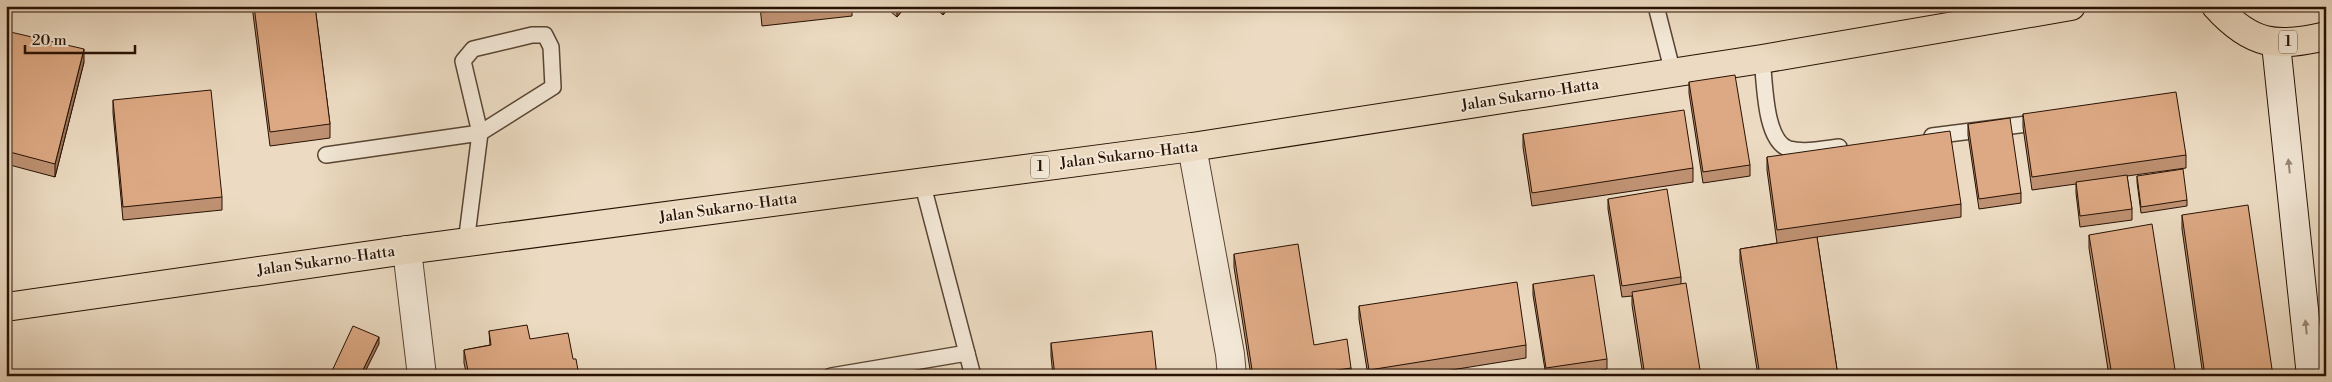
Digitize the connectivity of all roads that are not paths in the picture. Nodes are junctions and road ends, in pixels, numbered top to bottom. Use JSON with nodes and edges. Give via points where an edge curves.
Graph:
{"nodes":[{"id":1,"x":1656,"y":6,"type":"edge"},
{"id":2,"x":2071,"y":6,"type":"edge"},
{"id":3,"x":2216,"y":6,"type":"edge"},
{"id":4,"x":2325,"y":40,"type":"edge"},
{"id":5,"x":2276,"y":44,"type":"junction"},
{"id":6,"x":1762,"y":59,"type":"junction"},
{"id":7,"x":1673,"y":73,"type":"junction"},
{"id":8,"x":2054,"y":121,"type":"edge"},
{"id":9,"x":480,"y":134,"type":"junction"},
{"id":10,"x":1917,"y":137,"type":"edge"},
{"id":11,"x":1849,"y":146,"type":"edge"},
{"id":12,"x":1192,"y":148,"type":"junction"},
{"id":13,"x":326,"y":155,"type":"dead end"},
{"id":14,"x":922,"y":182,"type":"junction"},
{"id":15,"x":466,"y":243,"type":"junction"},
{"id":16,"x":407,"y":250,"type":"junction"},
{"id":17,"x":6,"y":307,"type":"edge"},
{"id":18,"x":967,"y":353,"type":"junction"},
{"id":19,"x":422,"y":376,"type":"edge"},
{"id":20,"x":831,"y":376,"type":"edge"},
{"id":21,"x":973,"y":376,"type":"edge"},
{"id":22,"x":1232,"y":376,"type":"edge"},
{"id":23,"x":2311,"y":376,"type":"edge"}],
"edges":[{"from":1,"to":7,"type":"lane"},
{"from":2,"to":6,"type":"highway","name":"Jalan Sukarno-Hatta","number":"1"},
{"from":3,"to":5,"type":"highway","number":"1","via":[[2231,24]]},
{"from":4,"to":5,"type":"highway","number":"1"},
{"from":23,"to":5,"type":"street","one_way":true},
{"from":6,"to":7,"type":"highway","name":"Jalan Sukarno-Hatta","number":"1"},
{"from":6,"to":11,"type":"lane","via":[[1770,124],[1776,139],[1787,148],[1802,151]]},
{"from":7,"to":12,"type":"highway","name":"Jalan Sukarno-Hatta","number":"1"},
{"from":8,"to":10,"type":"lane"},
{"from":9,"to":9,"type":"lane","via":[[463,61],[473,49],[545,35],[552,47],[553,87]]},
{"from":9,"to":13,"type":"lane"},
{"from":9,"to":15,"type":"lane"},
{"from":12,"to":14,"type":"highway","name":"Jalan Sukarno-Hatta","number":"1"},
{"from":12,"to":22,"type":"street"},
{"from":14,"to":15,"type":"highway","name":"Jalan Sukarno-Hatta","number":"1"},
{"from":14,"to":18,"type":"lane"},
{"from":15,"to":16,"type":"highway","name":"Jalan Sukarno-Hatta","number":"1"},
{"from":16,"to":17,"type":"highway","name":"Jalan Sukarno-Hatta","number":"1"},
{"from":16,"to":19,"type":"street"},
{"from":18,"to":20,"type":"lane"},
{"from":18,"to":21,"type":"lane"}]}
